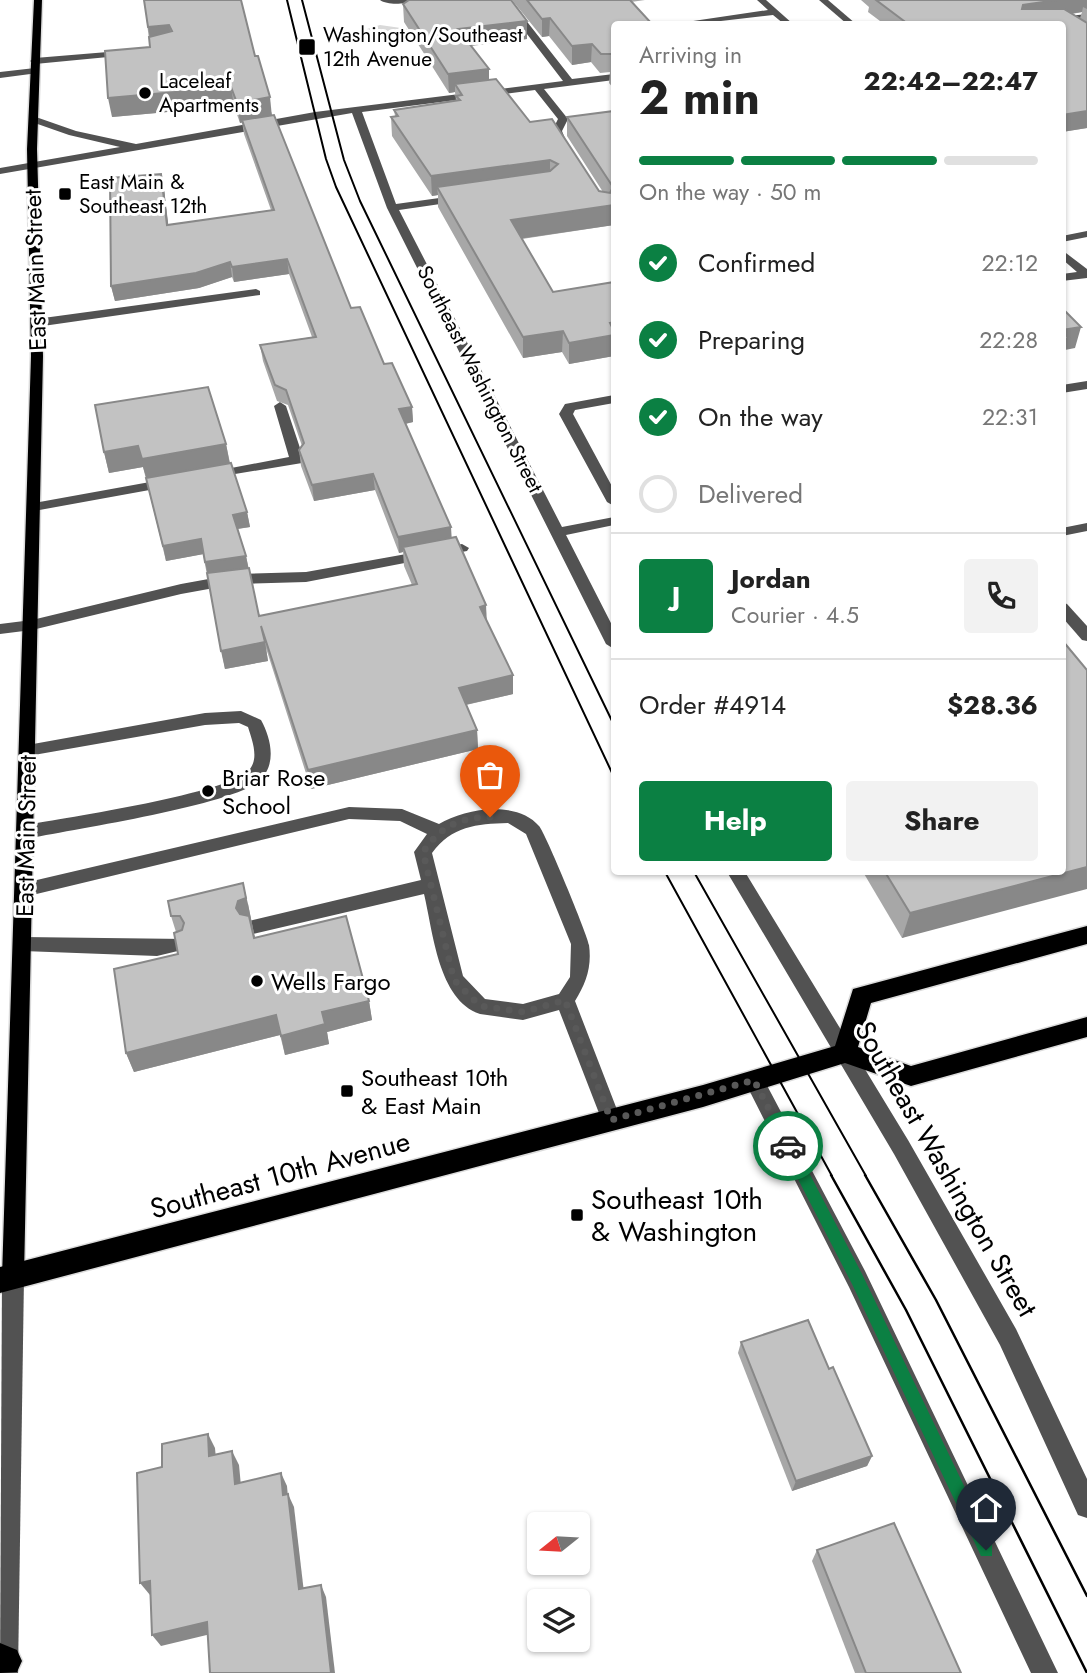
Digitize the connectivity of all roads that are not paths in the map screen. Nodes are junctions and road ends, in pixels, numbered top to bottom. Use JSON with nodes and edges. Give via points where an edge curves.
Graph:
{"nodes":[{"id":1,"x":38,"y":0,"type":"edge"},
{"id":2,"x":384,"y":0,"type":"edge"},
{"id":3,"x":408,"y":0,"type":"edge"},
{"id":4,"x":505,"y":0,"type":"edge"},
{"id":5,"x":761,"y":0,"type":"edge"},
{"id":6,"x":823,"y":0,"type":"edge"},
{"id":7,"x":775,"y":12,"type":"junction"},
{"id":8,"x":1087,"y":17,"type":"edge"},
{"id":9,"x":1063,"y":20,"type":"joint"},
{"id":10,"x":702,"y":21,"type":"edge"},
{"id":11,"x":786,"y":21,"type":"edge"},
{"id":12,"x":848,"y":21,"type":"edge"},
{"id":13,"x":1053,"y":21,"type":"edge"},
{"id":14,"x":1066,"y":22,"type":"edge"},
{"id":15,"x":1078,"y":30,"type":"edge"},
{"id":16,"x":144,"y":51,"type":"edge"},
{"id":17,"x":35,"y":66,"type":"junction"},
{"id":18,"x":0,"y":75,"type":"edge"},
{"id":19,"x":611,"y":77,"type":"edge"},
{"id":20,"x":570,"y":83,"type":"junction"},
{"id":21,"x":538,"y":87,"type":"junction"},
{"id":22,"x":356,"y":110,"type":"junction"},
{"id":23,"x":33,"y":119,"type":"junction"},
{"id":24,"x":139,"y":148,"type":"junction"},
{"id":25,"x":575,"y":162,"type":"edge"},
{"id":26,"x":32,"y":166,"type":"junction"},
{"id":27,"x":0,"y":171,"type":"edge"},
{"id":28,"x":471,"y":197,"type":"edge"},
{"id":29,"x":392,"y":208,"type":"junction"},
{"id":30,"x":1087,"y":234,"type":"edge"},
{"id":31,"x":1066,"y":238,"type":"edge"},
{"id":32,"x":1066,"y":256,"type":"edge"},
{"id":33,"x":1087,"y":274,"type":"edge"},
{"id":34,"x":1066,"y":277,"type":"edge"},
{"id":35,"x":256,"y":293,"type":"dead end"},
{"id":36,"x":36,"y":323,"type":"junction"},
{"id":37,"x":1087,"y":384,"type":"edge"},
{"id":38,"x":1066,"y":388,"type":"edge"},
{"id":39,"x":611,"y":399,"type":"edge"},
{"id":40,"x":280,"y":406,"type":"edge"},
{"id":41,"x":611,"y":496,"type":"edge"},
{"id":42,"x":34,"y":507,"type":"junction"},
{"id":43,"x":611,"y":523,"type":"edge"},
{"id":44,"x":1087,"y":527,"type":"edge"},
{"id":45,"x":1066,"y":531,"type":"edge"},
{"id":46,"x":559,"y":532,"type":"junction"},
{"id":47,"x":462,"y":548,"type":"edge"},
{"id":48,"x":1066,"y":612,"type":"edge"},
{"id":49,"x":32,"y":625,"type":"junction"},
{"id":50,"x":0,"y":629,"type":"edge"},
{"id":51,"x":1087,"y":636,"type":"edge"},
{"id":52,"x":611,"y":638,"type":"edge"},
{"id":53,"x":27,"y":750,"type":"junction"},
{"id":54,"x":437,"y":831,"type":"junction"},
{"id":55,"x":26,"y":832,"type":"junction"},
{"id":56,"x":738,"y":875,"type":"edge"},
{"id":57,"x":430,"y":885,"type":"junction"},
{"id":58,"x":24,"y":890,"type":"junction"},
{"id":59,"x":253,"y":927,"type":"edge"},
{"id":60,"x":1087,"y":934,"type":"edge"},
{"id":61,"x":23,"y":944,"type":"junction"},
{"id":62,"x":178,"y":944,"type":"edge"},
{"id":63,"x":565,"y":1000,"type":"junction"},
{"id":64,"x":1087,"y":1027,"type":"edge"},
{"id":65,"x":845,"y":1053,"type":"junction"},
{"id":66,"x":754,"y":1080,"type":"junction"},
{"id":67,"x":611,"y":1120,"type":"junction"},
{"id":68,"x":6,"y":1279,"type":"edge"},
{"id":69,"x":1087,"y":1506,"type":"edge"},
{"id":70,"x":4,"y":1664,"type":"edge"},
{"id":71,"x":1045,"y":1673,"type":"edge"}],
"edges":[{"from":1,"to":17,"type":"main road","name":"East Main Street"},
{"from":2,"to":3,"type":"street"},
{"from":4,"to":20,"type":"street"},
{"from":5,"to":7,"type":"street"},
{"from":6,"to":12,"type":"street"},
{"from":7,"to":10,"type":"street"},
{"from":7,"to":11,"type":"street"},
{"from":8,"to":9,"type":"street"},
{"from":9,"to":13,"type":"street"},
{"from":14,"to":15,"type":"street"},
{"from":16,"to":17,"type":"street"},
{"from":17,"to":18,"type":"street"},
{"from":17,"to":23,"type":"main road","name":"East Main Street"},
{"from":19,"to":20,"type":"street"},
{"from":20,"to":21,"type":"street"},
{"from":21,"to":22,"type":"street"},
{"from":21,"to":25,"type":"street","via":[[563,119],[557,131]]},
{"from":22,"to":24,"type":"street"},
{"from":22,"to":29,"type":"street","name":"Southeast Washington Street"},
{"from":23,"to":24,"type":"street"},
{"from":23,"to":26,"type":"main road","name":"East Main Street"},
{"from":24,"to":26,"type":"street"},
{"from":26,"to":27,"type":"street"},
{"from":26,"to":36,"type":"main road","name":"East Main Street"},
{"from":28,"to":29,"type":"street"},
{"from":29,"to":46,"type":"street","name":"Southeast Washington Street"},
{"from":30,"to":31,"type":"street"},
{"from":32,"to":33,"type":"street"},
{"from":33,"to":34,"type":"street"},
{"from":35,"to":36,"type":"street"},
{"from":36,"to":42,"type":"main road","name":"East Main Street"},
{"from":37,"to":38,"type":"street"},
{"from":39,"to":41,"type":"street","via":[[570,407],[566,414]]},
{"from":40,"to":42,"type":"street","via":[[297,460]]},
{"from":42,"to":49,"type":"main road","name":"East Main Street"},
{"from":43,"to":46,"type":"street"},
{"from":44,"to":45,"type":"street"},
{"from":46,"to":52,"type":"street","name":"Southeast Washington Street"},
{"from":47,"to":49,"type":"street","via":[[306,577],[236,579]]},
{"from":48,"to":51,"type":"street"},
{"from":49,"to":50,"type":"street"},
{"from":49,"to":53,"type":"main road","name":"East Main Street"},
{"from":53,"to":55,"type":"main road","name":"East Main Street"},
{"from":53,"to":55,"type":"street","via":[[205,719],[241,717],[256,724],[265,763],[240,786],[220,793]]},
{"from":54,"to":57,"type":"street","via":[[423,852]]},
{"from":54,"to":58,"type":"street","via":[[402,815],[349,813]]},
{"from":54,"to":63,"type":"street","via":[[470,818],[511,816],[533,830],[580,944],[579,978]]},
{"from":55,"to":58,"type":"main road","name":"East Main Street"},
{"from":56,"to":65,"type":"street","name":"Southeast Washington Street"},
{"from":57,"to":59,"type":"street"},
{"from":57,"to":63,"type":"street","via":[[454,980],[480,1006],[523,1012]]},
{"from":58,"to":61,"type":"main road","name":"East Main Street"},
{"from":60,"to":65,"type":"highway","via":[[861,996]]},
{"from":61,"to":62,"type":"street","via":[[157,948]]},
{"from":61,"to":68,"type":"main road","name":"East Main Street"},
{"from":63,"to":67,"type":"street"},
{"from":64,"to":65,"type":"highway","via":[[911,1076]]},
{"from":65,"to":66,"type":"highway","name":"Southeast 10th Avenue"},
{"from":65,"to":69,"type":"street","name":"Southeast Washington Street","via":[[1008,1337]]},
{"from":66,"to":67,"type":"highway","name":"Southeast 10th Avenue"},
{"from":66,"to":71,"type":"street","via":[[857,1279]]},
{"from":67,"to":68,"type":"highway","name":"Southeast 10th Avenue"},
{"from":68,"to":70,"type":"street","name":"East Main Street"}]}
